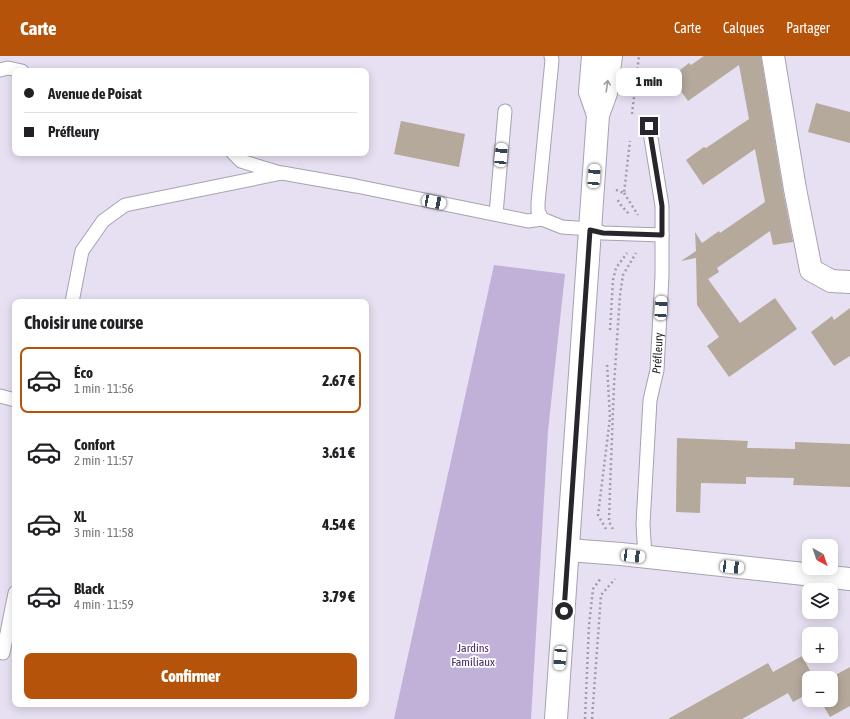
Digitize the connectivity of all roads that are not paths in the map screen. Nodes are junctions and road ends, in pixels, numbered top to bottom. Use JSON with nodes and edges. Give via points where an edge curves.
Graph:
{"nodes":[{"id":1,"x":551,"y":56,"type":"edge"},
{"id":2,"x":593,"y":56,"type":"edge"},
{"id":3,"x":611,"y":56,"type":"edge"},
{"id":4,"x":773,"y":56,"type":"edge"},
{"id":5,"x":12,"y":69,"type":"edge"},
{"id":6,"x":0,"y":70,"type":"edge"},
{"id":7,"x":505,"y":111,"type":"dead end"},
{"id":8,"x":598,"y":115,"type":"junction"},
{"id":9,"x":649,"y":126,"type":"dead end"},
{"id":10,"x":236,"y":156,"type":"edge"},
{"id":11,"x":282,"y":173,"type":"junction"},
{"id":12,"x":496,"y":214,"type":"junction"},
{"id":13,"x":542,"y":219,"type":"junction"},
{"id":14,"x":590,"y":230,"type":"junction"},
{"id":15,"x":662,"y":235,"type":"junction"},
{"id":16,"x":850,"y":282,"type":"edge"},
{"id":17,"x":73,"y":299,"type":"edge"},
{"id":18,"x":0,"y":396,"type":"edge"},
{"id":19,"x":12,"y":399,"type":"edge"},
{"id":20,"x":568,"y":550,"type":"junction"},
{"id":21,"x":645,"y":557,"type":"junction"},
{"id":22,"x":850,"y":578,"type":"edge"},
{"id":23,"x":12,"y":608,"type":"edge"},
{"id":24,"x":3,"y":653,"type":"dead end"},
{"id":25,"x":556,"y":719,"type":"edge"}],
"edges":[{"from":1,"to":13,"type":"lane","via":[[538,203]]},
{"from":2,"to":8,"type":"main road","via":[[590,92]]},
{"from":8,"to":3,"type":"main road","one_way":true,"via":[[606,93]]},
{"from":4,"to":16,"type":"main road","via":[[811,270],[831,281]]},
{"from":5,"to":6,"type":"lane"},
{"from":7,"to":12,"type":"lane"},
{"from":8,"to":14,"type":"main road"},
{"from":9,"to":15,"type":"lane","name":"Préfleury","via":[[662,206]]},
{"from":10,"to":11,"type":"lane","via":[[241,161]]},
{"from":11,"to":12,"type":"lane"},
{"from":11,"to":17,"type":"lane","via":[[125,205],[103,221],[82,251]]},
{"from":12,"to":13,"type":"lane","via":[[528,221]]},
{"from":13,"to":14,"type":"lane","via":[[562,227]]},
{"from":14,"to":15,"type":"lane","via":[[603,233]]},
{"from":14,"to":20,"type":"main road"},
{"from":15,"to":21,"type":"lane","name":"Préfleury","via":[[657,370],[650,400],[644,517]]},
{"from":18,"to":19,"type":"lane"},
{"from":20,"to":21,"type":"main road"},
{"from":20,"to":25,"type":"main road"},
{"from":21,"to":22,"type":"main road"},
{"from":23,"to":24,"type":"lane"}]}
